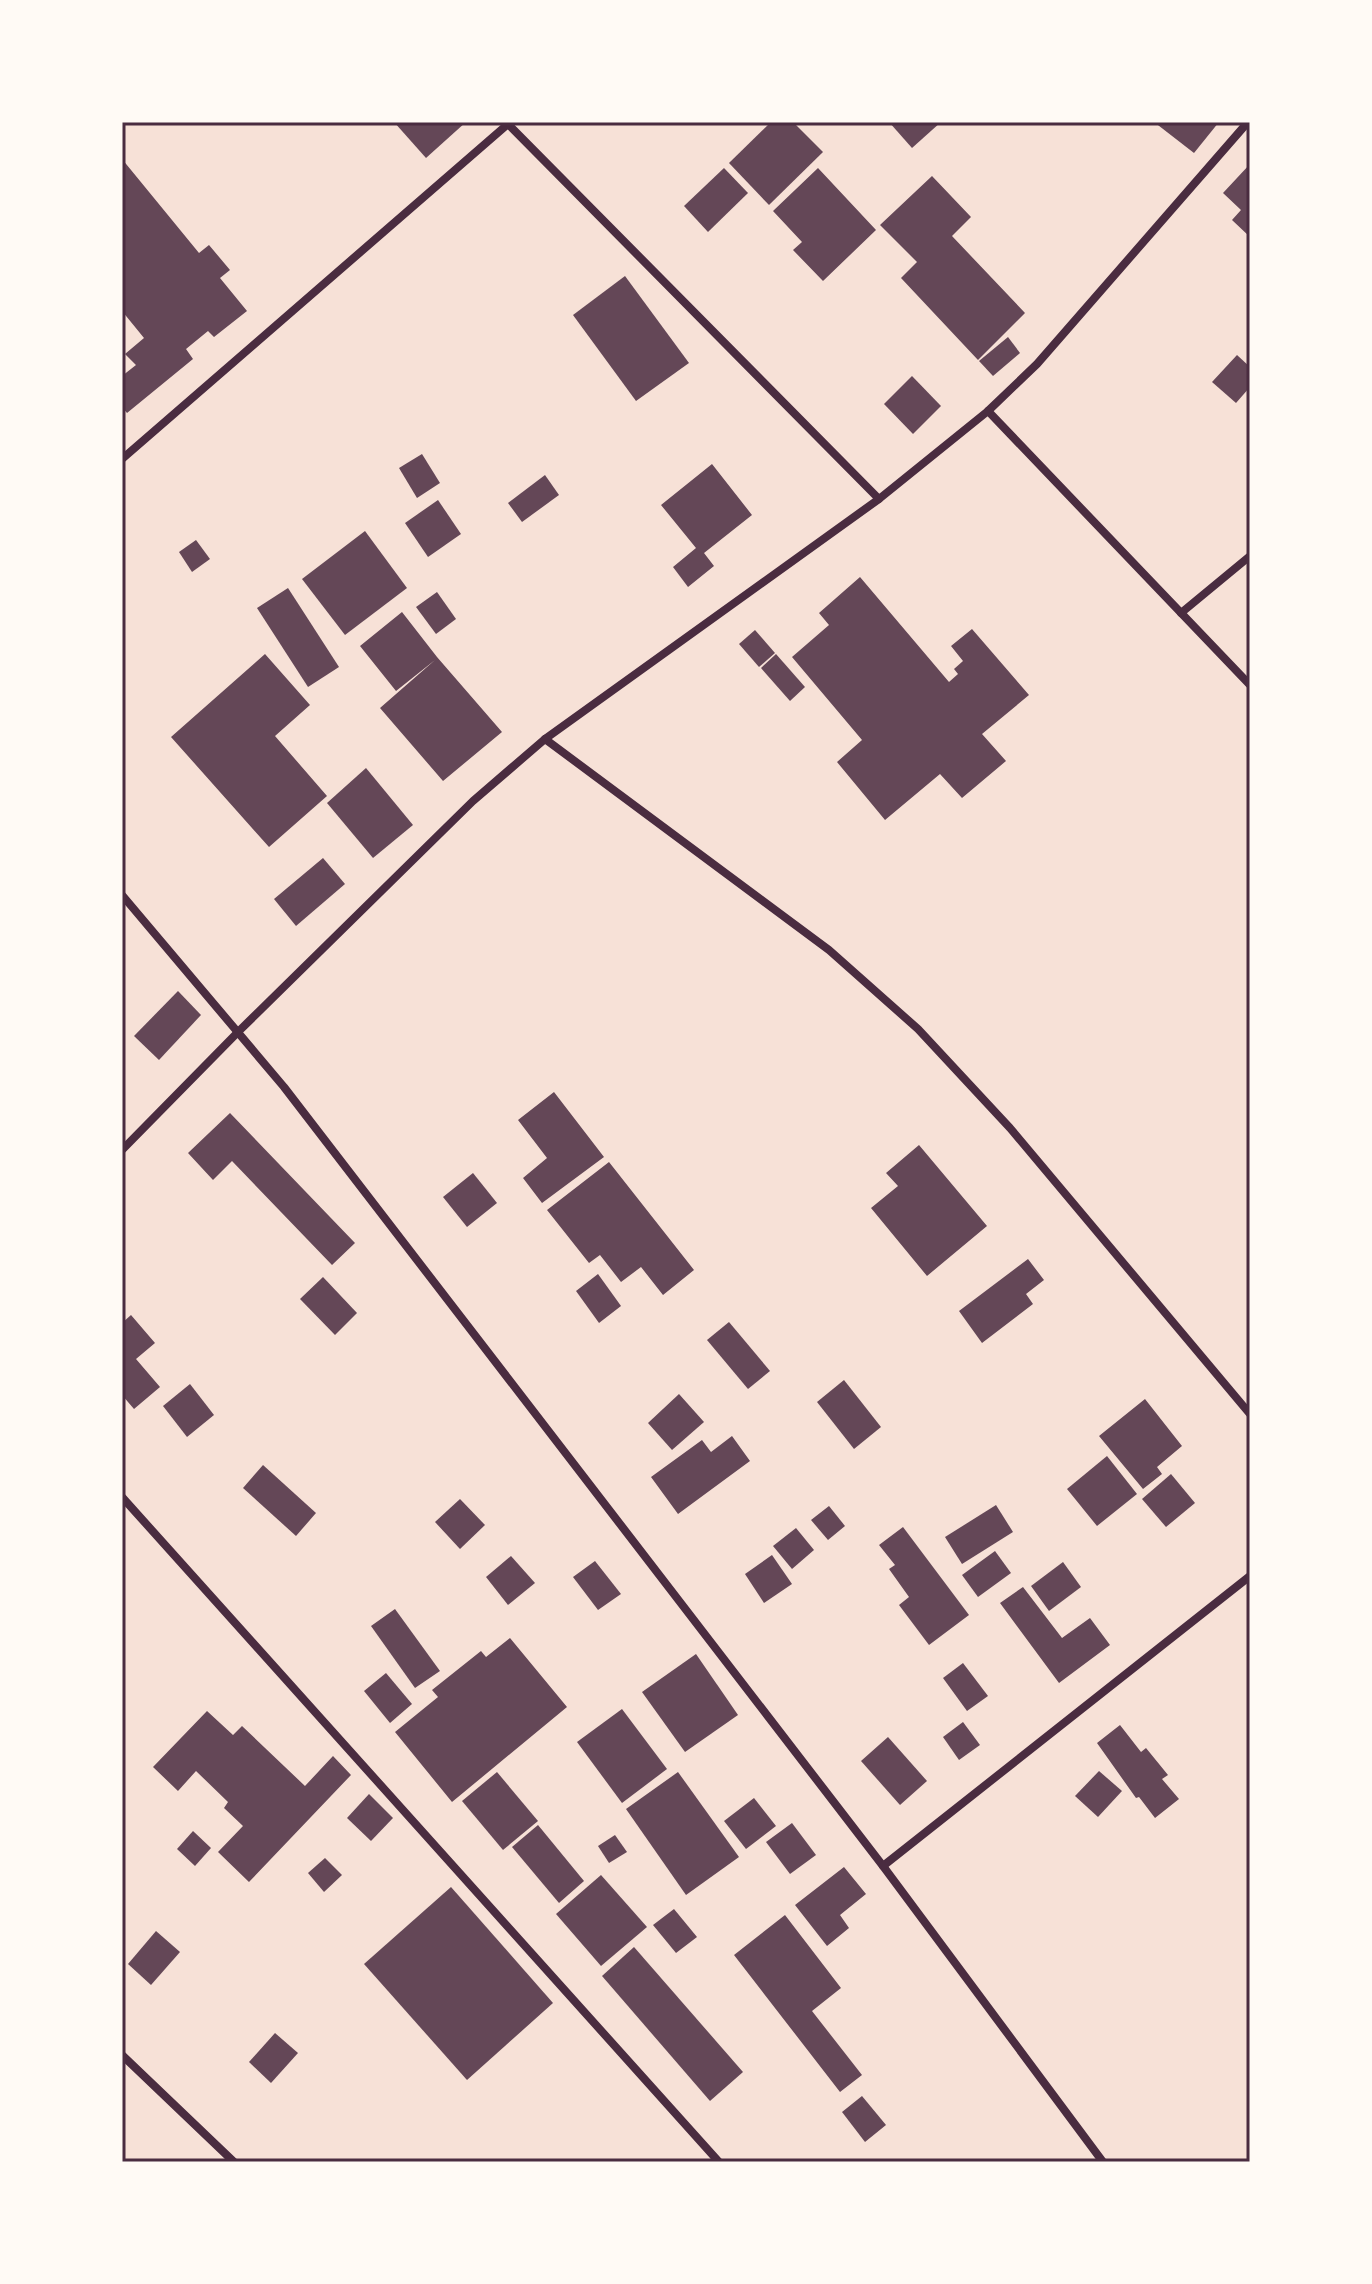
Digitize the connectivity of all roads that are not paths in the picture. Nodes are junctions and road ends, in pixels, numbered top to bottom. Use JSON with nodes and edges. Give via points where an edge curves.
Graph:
{"nodes":[{"id":1,"x":1248,"y":122,"type":"edge"},
{"id":2,"x":507,"y":123,"type":"edge"},
{"id":3,"x":988,"y":411,"type":"junction"},
{"id":4,"x":122,"y":459,"type":"edge"},
{"id":5,"x":879,"y":499,"type":"junction"},
{"id":6,"x":1250,"y":556,"type":"edge"},
{"id":7,"x":1181,"y":613,"type":"junction"},
{"id":8,"x":1250,"y":685,"type":"edge"},
{"id":9,"x":545,"y":739,"type":"junction"},
{"id":10,"x":122,"y":895,"type":"edge"},
{"id":11,"x":239,"y":1031,"type":"junction"},
{"id":12,"x":122,"y":1150,"type":"edge"},
{"id":13,"x":1250,"y":1414,"type":"edge"},
{"id":14,"x":122,"y":1497,"type":"edge"},
{"id":15,"x":1250,"y":1576,"type":"edge"},
{"id":16,"x":883,"y":1866,"type":"junction"},
{"id":17,"x":122,"y":2055,"type":"edge"},
{"id":18,"x":234,"y":2162,"type":"edge"},
{"id":19,"x":719,"y":2162,"type":"edge"},
{"id":20,"x":1103,"y":2162,"type":"edge"}],
"edges":[{"from":1,"to":3,"type":"street","via":[[1037,364]]},
{"from":2,"to":4,"type":"street"},
{"from":2,"to":5,"type":"street"},
{"from":3,"to":5,"type":"street"},
{"from":3,"to":7,"type":"street"},
{"from":5,"to":9,"type":"street"},
{"from":6,"to":7,"type":"street"},
{"from":7,"to":8,"type":"street"},
{"from":9,"to":11,"type":"street","via":[[473,801]]},
{"from":9,"to":13,"type":"street","via":[[829,950],[918,1029],[1010,1128]]},
{"from":10,"to":11,"type":"street"},
{"from":11,"to":12,"type":"street"},
{"from":11,"to":16,"type":"street"},
{"from":14,"to":19,"type":"street"},
{"from":15,"to":16,"type":"street"},
{"from":16,"to":20,"type":"street"},
{"from":17,"to":18,"type":"street"}]}
